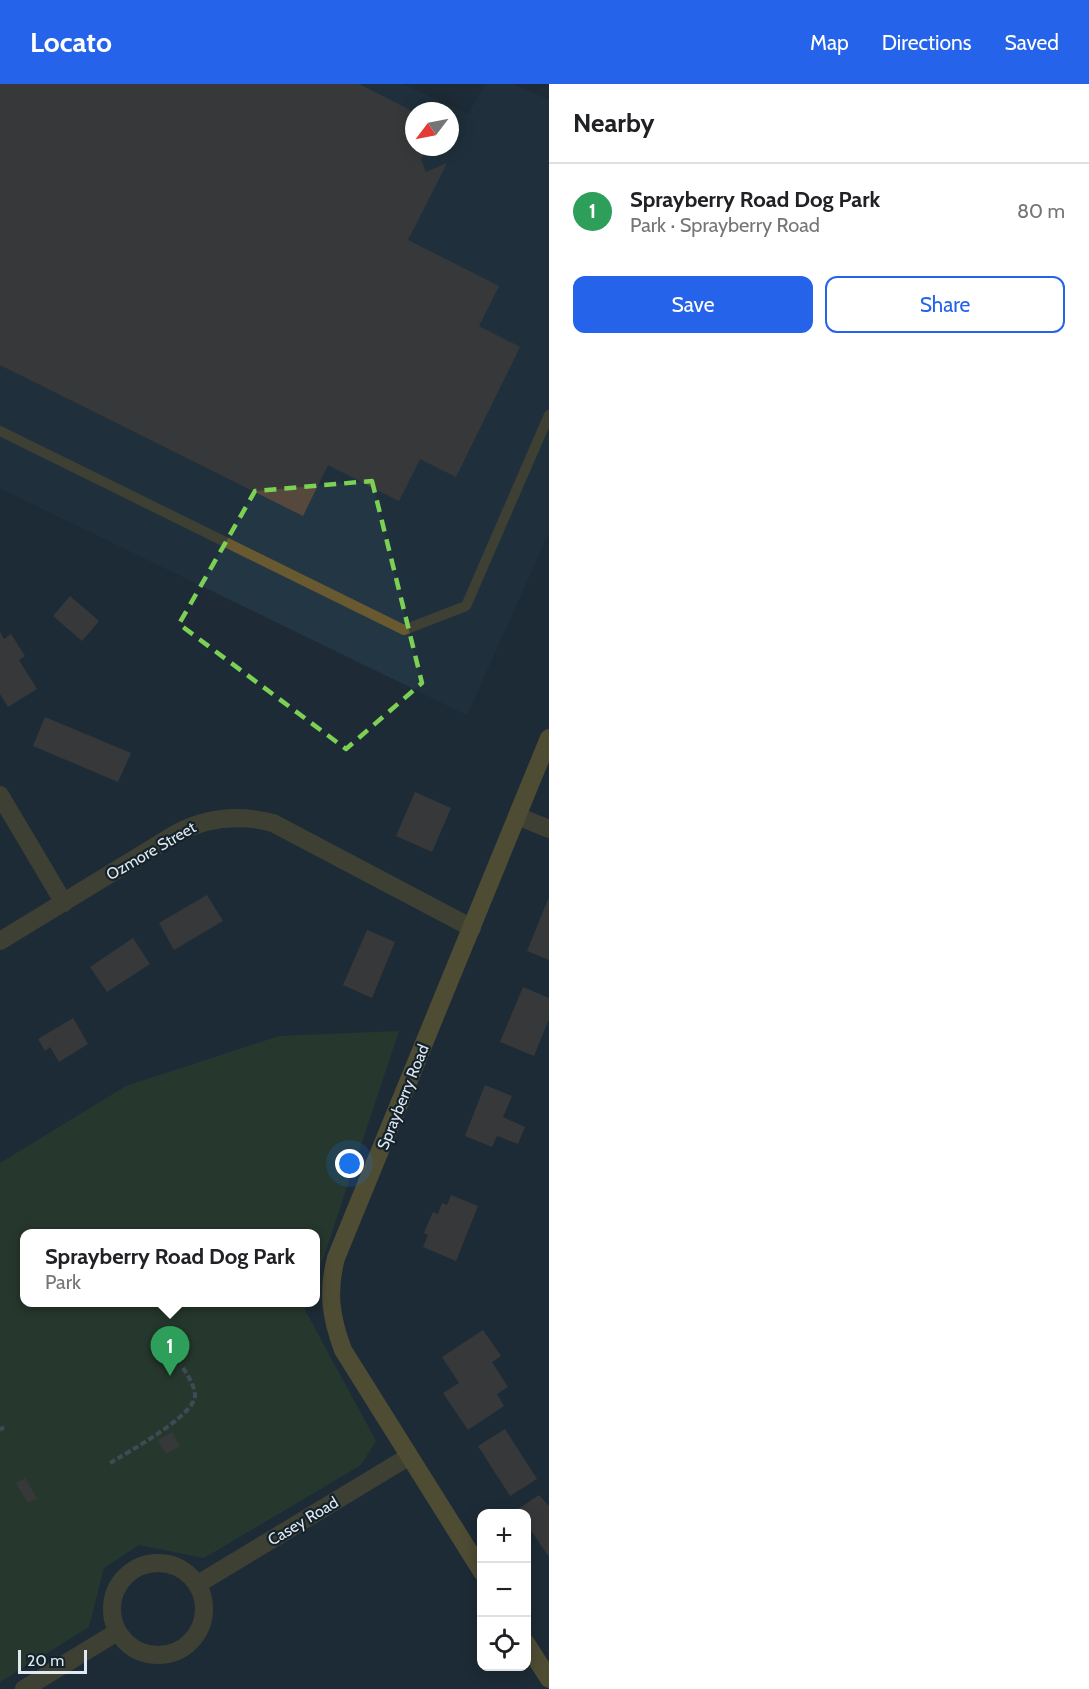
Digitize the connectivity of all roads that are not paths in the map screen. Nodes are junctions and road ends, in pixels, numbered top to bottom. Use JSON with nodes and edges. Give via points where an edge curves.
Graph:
{"nodes":[{"id":1,"x":549,"y":415,"type":"edge"},
{"id":2,"x":0,"y":431,"type":"edge"},
{"id":3,"x":549,"y":738,"type":"edge"},
{"id":4,"x":0,"y":795,"type":"edge"},
{"id":5,"x":517,"y":816,"type":"junction"},
{"id":6,"x":549,"y":829,"type":"edge"},
{"id":7,"x":64,"y":903,"type":"junction"},
{"id":8,"x":472,"y":928,"type":"junction"},
{"id":9,"x":0,"y":941,"type":"edge"},
{"id":10,"x":408,"y":1457,"type":"junction"},
{"id":11,"x":477,"y":1564,"type":"edge"},
{"id":12,"x":198,"y":1584,"type":"junction"},
{"id":13,"x":117,"y":1632,"type":"junction"},
{"id":14,"x":531,"y":1651,"type":"edge"},
{"id":15,"x":549,"y":1679,"type":"edge"},
{"id":16,"x":24,"y":1689,"type":"edge"}],
"edges":[{"from":1,"to":2,"type":"lane","via":[[466,606],[404,630]]},
{"from":3,"to":5,"type":"street","name":"Sprayberry Road"},
{"from":4,"to":7,"type":"street"},
{"from":5,"to":6,"type":"street"},
{"from":5,"to":8,"type":"street","name":"Sprayberry Road"},
{"from":7,"to":8,"type":"street","name":"Ozmore Street","via":[[192,825],[216,819],[253,818],[273,823]]},
{"from":7,"to":9,"type":"street","name":"Ozmore Street"},
{"from":8,"to":10,"type":"street","name":"Sprayberry Road","via":[[336,1258],[331,1279],[332,1317],[343,1350]]},
{"from":10,"to":11,"type":"street","name":"Sprayberry Road"},
{"from":10,"to":12,"type":"street","name":"Casey Road"},
{"from":12,"to":13,"type":"street","via":[[173,1564],[157,1562],[132,1570],[117,1586],[111,1601]]},
{"from":12,"to":13,"type":"street","via":[[204,1606],[201,1627],[182,1649],[168,1654],[146,1653],[127,1644]]},
{"from":13,"to":16,"type":"street"},
{"from":14,"to":15,"type":"street"}]}
